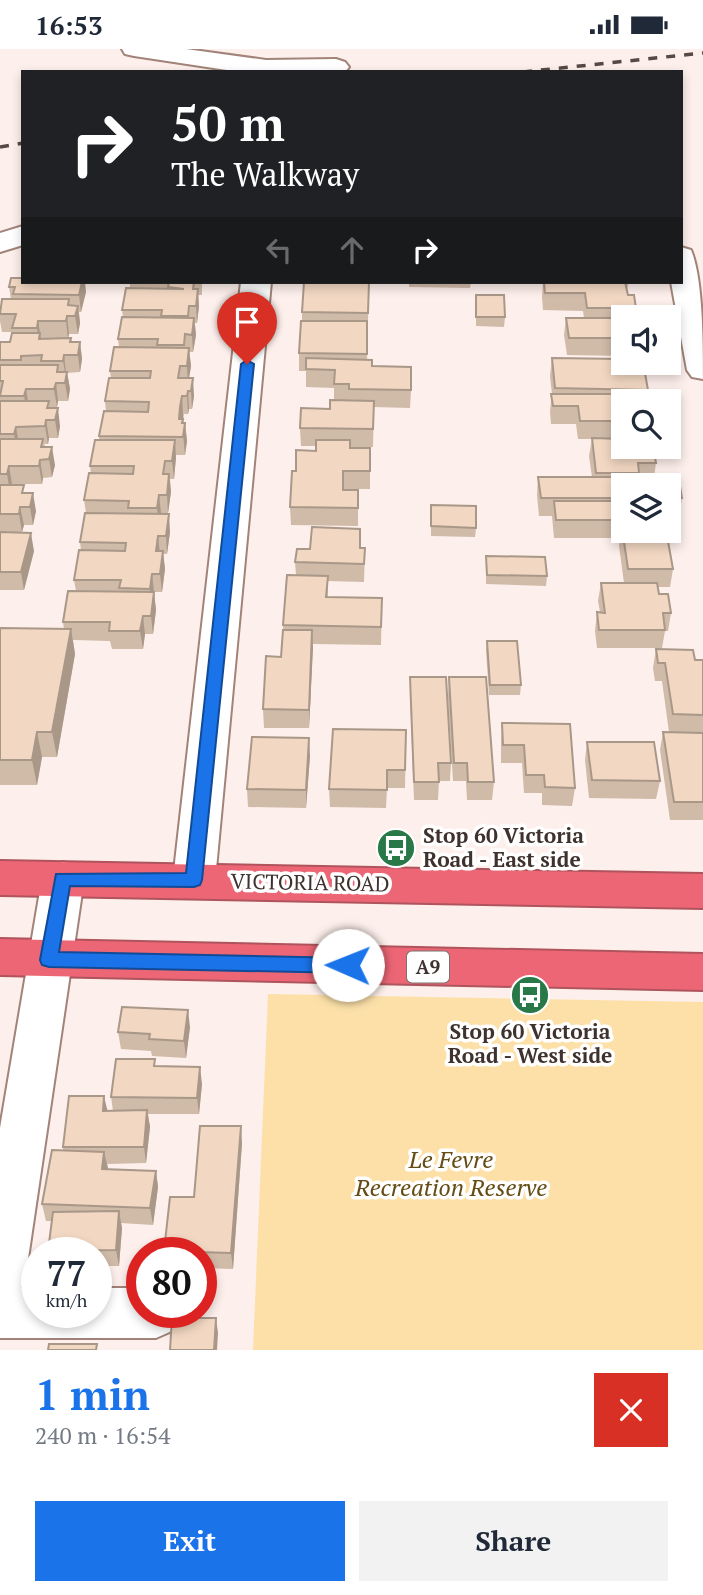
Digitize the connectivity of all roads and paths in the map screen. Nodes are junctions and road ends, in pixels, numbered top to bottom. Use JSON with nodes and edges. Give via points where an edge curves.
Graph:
{"nodes":[{"id":1,"x":134,"y":49,"type":"edge"},
{"id":2,"x":187,"y":53,"type":"edge"},
{"id":3,"x":336,"y":67,"type":"dead end"},
{"id":4,"x":683,"y":243,"type":"edge"},
{"id":5,"x":703,"y":243,"type":"edge"},
{"id":6,"x":683,"y":266,"type":"edge"},
{"id":7,"x":256,"y":284,"type":"edge"},
{"id":8,"x":703,"y":370,"type":"edge"},
{"id":9,"x":0,"y":878,"type":"edge"},
{"id":10,"x":62,"y":879,"type":"junction"},
{"id":11,"x":194,"y":880,"type":"junction"},
{"id":12,"x":703,"y":891,"type":"edge"},
{"id":13,"x":0,"y":957,"type":"edge"},
{"id":14,"x":49,"y":960,"type":"junction"},
{"id":15,"x":703,"y":972,"type":"edge"},
{"id":16,"x":6,"y":1202,"type":"edge"},
{"id":17,"x":0,"y":1279,"type":"edge"},
{"id":18,"x":0,"y":1313,"type":"edge"},
{"id":19,"x":126,"y":1313,"type":"edge"}],
"edges":[{"from":1,"to":2,"type":"street"},
{"from":2,"to":3,"type":"street","via":[[266,68]]},
{"from":4,"to":5,"type":"street"},
{"from":6,"to":8,"type":"street"},
{"from":7,"to":11,"type":"street"},
{"from":9,"to":10,"type":"highway","name":"VICTORIA ROAD"},
{"from":10,"to":11,"type":"highway","name":"VICTORIA ROAD"},
{"from":10,"to":14,"type":"street"},
{"from":11,"to":12,"type":"highway","name":"VICTORIA ROAD"},
{"from":13,"to":14,"type":"highway","number":"A9"},
{"from":14,"to":15,"type":"highway","number":"A9"},
{"from":14,"to":16,"type":"street"},
{"from":16,"to":17,"type":"street"},
{"from":18,"to":19,"type":"street"}]}
